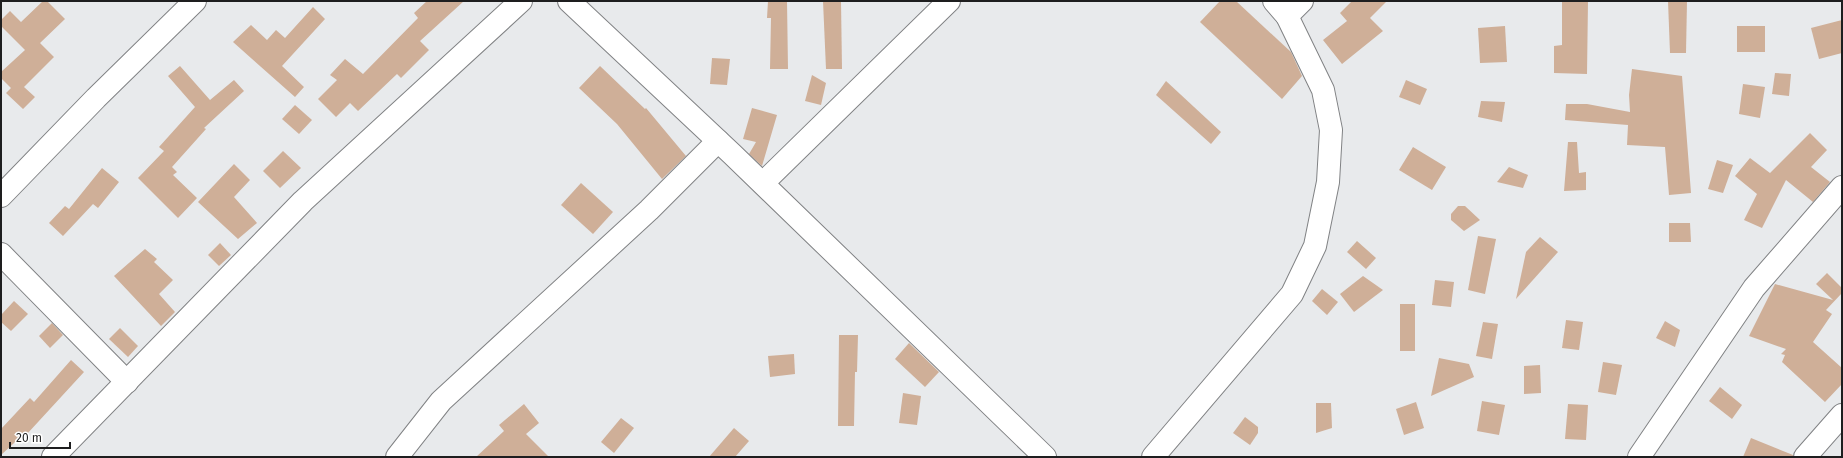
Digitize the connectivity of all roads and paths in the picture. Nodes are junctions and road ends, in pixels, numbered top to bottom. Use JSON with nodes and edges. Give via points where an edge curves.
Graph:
{"nodes":[{"id":1,"x":195,"y":1,"type":"edge"},
{"id":2,"x":521,"y":1,"type":"edge"},
{"id":3,"x":569,"y":1,"type":"edge"},
{"id":4,"x":949,"y":1,"type":"edge"},
{"id":5,"x":1302,"y":1,"type":"edge"},
{"id":6,"x":1280,"y":9,"type":"edge"},
{"id":7,"x":718,"y":140,"type":"junction"},
{"id":8,"x":763,"y":183,"type":"junction"},
{"id":9,"x":1842,"y":187,"type":"edge"},
{"id":10,"x":1,"y":196,"type":"edge"},
{"id":11,"x":1,"y":254,"type":"edge"},
{"id":12,"x":127,"y":382,"type":"junction"},
{"id":13,"x":1842,"y":415,"type":"edge"},
{"id":14,"x":53,"y":457,"type":"edge"},
{"id":15,"x":397,"y":457,"type":"edge"},
{"id":16,"x":1045,"y":457,"type":"edge"},
{"id":17,"x":1153,"y":457,"type":"edge"},
{"id":18,"x":1639,"y":457,"type":"edge"},
{"id":19,"x":1805,"y":457,"type":"edge"}],
"edges":[{"from":1,"to":10,"type":"street"},
{"from":2,"to":12,"type":"street","via":[[303,201]]},
{"from":3,"to":7,"type":"street"},
{"from":4,"to":8,"type":"street"},
{"from":5,"to":6,"type":"street"},
{"from":6,"to":17,"type":"street","via":[[1323,90],[1331,130],[1328,182],[1315,246],[1292,294]]},
{"from":7,"to":8,"type":"street"},
{"from":7,"to":15,"type":"street","via":[[649,210],[441,401]]},
{"from":8,"to":16,"type":"street"},
{"from":9,"to":18,"type":"street","via":[[1754,288]]},
{"from":11,"to":12,"type":"street"},
{"from":12,"to":14,"type":"street"},
{"from":13,"to":19,"type":"street"}]}
